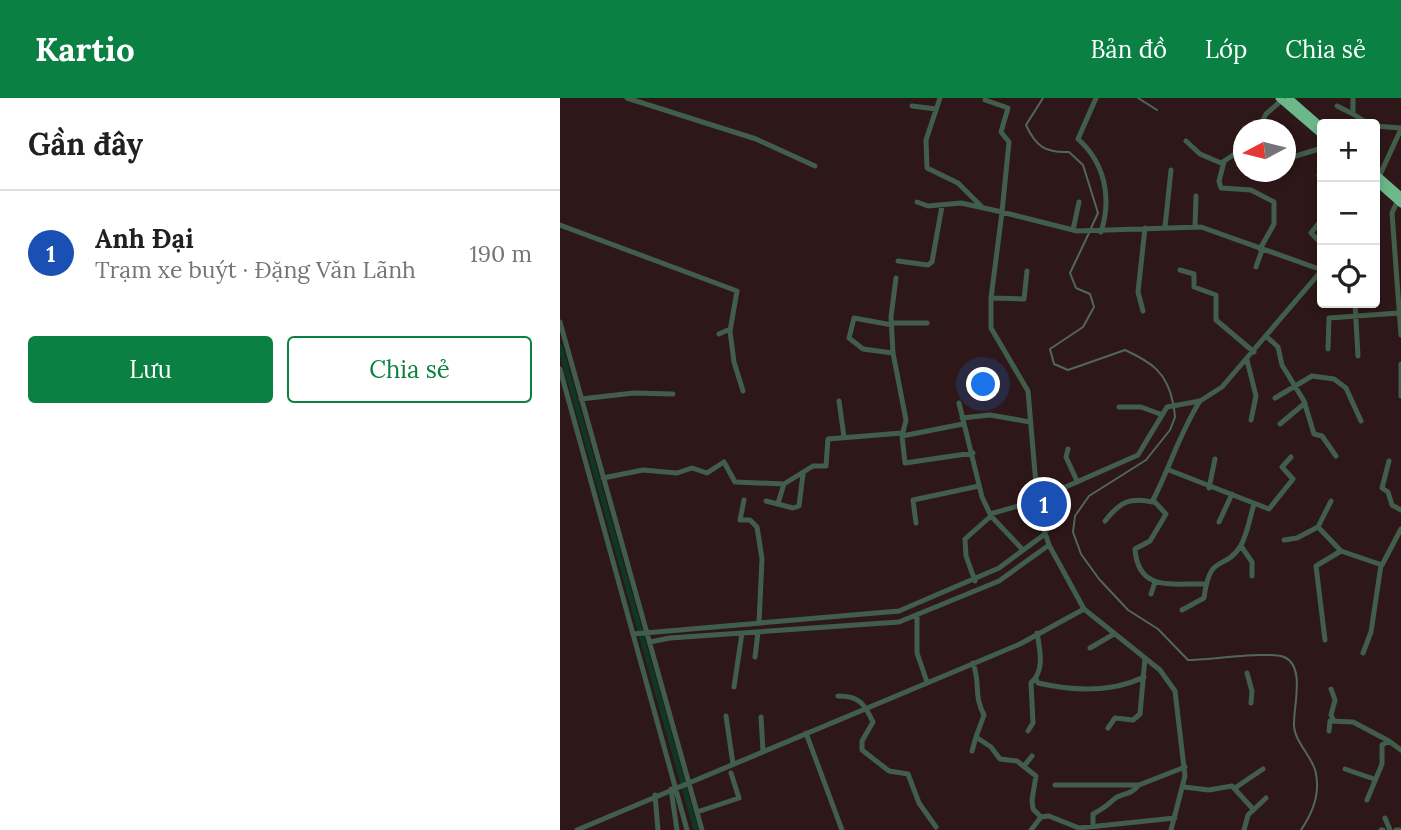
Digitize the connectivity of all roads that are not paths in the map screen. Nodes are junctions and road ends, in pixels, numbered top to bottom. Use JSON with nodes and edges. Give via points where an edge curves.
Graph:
{"nodes":[{"id":1,"x":627,"y":98,"type":"edge"},
{"id":2,"x":940,"y":98,"type":"edge"},
{"id":3,"x":1096,"y":98,"type":"edge"},
{"id":4,"x":1353,"y":98,"type":"edge"},
{"id":5,"x":1284,"y":99,"type":"edge"},
{"id":6,"x":985,"y":100,"type":"dead end"},
{"id":7,"x":912,"y":106,"type":"dead end"},
{"id":8,"x":1337,"y":106,"type":"dead end"},
{"id":9,"x":936,"y":109,"type":"junction"},
{"id":10,"x":1353,"y":114,"type":"junction"},
{"id":11,"x":1264,"y":119,"type":"edge"},
{"id":12,"x":1361,"y":119,"type":"edge"},
{"id":13,"x":1317,"y":123,"type":"edge"},
{"id":14,"x":1380,"y":126,"type":"edge"},
{"id":15,"x":1401,"y":128,"type":"edge"},
{"id":16,"x":1317,"y":130,"type":"edge"},
{"id":17,"x":1186,"y":141,"type":"dead end"},
{"id":18,"x":1317,"y":150,"type":"edge"},
{"id":19,"x":1233,"y":156,"type":"edge"},
{"id":20,"x":1296,"y":156,"type":"edge"},
{"id":21,"x":1224,"y":162,"type":"junction"},
{"id":22,"x":815,"y":166,"type":"dead end"},
{"id":23,"x":1171,"y":170,"type":"dead end"},
{"id":24,"x":1380,"y":172,"type":"edge"},
{"id":25,"x":1378,"y":182,"type":"edge"},
{"id":26,"x":1196,"y":196,"type":"dead end"},
{"id":27,"x":1400,"y":200,"type":"edge"},
{"id":28,"x":917,"y":202,"type":"dead end"},
{"id":29,"x":1079,"y":202,"type":"dead end"},
{"id":30,"x":942,"y":205,"type":"junction"},
{"id":31,"x":982,"y":207,"type":"junction"},
{"id":32,"x":1002,"y":212,"type":"junction"},
{"id":33,"x":560,"y":225,"type":"edge"},
{"id":34,"x":1317,"y":225,"type":"edge"},
{"id":35,"x":1165,"y":227,"type":"junction"},
{"id":36,"x":1195,"y":227,"type":"junction"},
{"id":37,"x":1145,"y":228,"type":"junction"},
{"id":38,"x":1075,"y":231,"type":"junction"},
{"id":39,"x":1101,"y":232,"type":"junction"},
{"id":40,"x":1317,"y":239,"type":"edge"},
{"id":41,"x":1261,"y":250,"type":"junction"},
{"id":42,"x":898,"y":261,"type":"dead end"},
{"id":43,"x":1256,"y":267,"type":"dead end"},
{"id":44,"x":1317,"y":269,"type":"edge"},
{"id":45,"x":1180,"y":270,"type":"dead end"},
{"id":46,"x":1027,"y":271,"type":"dead end"},
{"id":47,"x":1317,"y":277,"type":"edge"},
{"id":48,"x":896,"y":278,"type":"dead end"},
{"id":49,"x":991,"y":298,"type":"junction"},
{"id":50,"x":1355,"y":308,"type":"edge"},
{"id":51,"x":1143,"y":311,"type":"dead end"},
{"id":52,"x":1399,"y":313,"type":"junction"},
{"id":53,"x":1356,"y":315,"type":"junction"},
{"id":54,"x":560,"y":322,"type":"edge"},
{"id":55,"x":927,"y":323,"type":"dead end"},
{"id":56,"x":892,"y":324,"type":"junction"},
{"id":57,"x":730,"y":329,"type":"junction"},
{"id":58,"x":719,"y":334,"type":"dead end"},
{"id":59,"x":1401,"y":335,"type":"edge"},
{"id":60,"x":1267,"y":337,"type":"junction"},
{"id":61,"x":1328,"y":349,"type":"dead end"},
{"id":62,"x":1254,"y":352,"type":"junction"},
{"id":63,"x":893,"y":353,"type":"junction"},
{"id":64,"x":1357,"y":356,"type":"dead end"},
{"id":65,"x":1247,"y":360,"type":"junction"},
{"id":66,"x":1401,"y":364,"type":"edge"},
{"id":67,"x":560,"y":369,"type":"edge"},
{"id":68,"x":1294,"y":386,"type":"junction"},
{"id":69,"x":743,"y":391,"type":"dead end"},
{"id":70,"x":673,"y":394,"type":"dead end"},
{"id":71,"x":1401,"y":396,"type":"edge"},
{"id":72,"x":1275,"y":398,"type":"dead end"},
{"id":73,"x":581,"y":399,"type":"junction"},
{"id":74,"x":839,"y":401,"type":"dead end"},
{"id":75,"x":1200,"y":401,"type":"junction"},
{"id":76,"x":1305,"y":403,"type":"junction"},
{"id":77,"x":959,"y":404,"type":"dead end"},
{"id":78,"x":1119,"y":407,"type":"dead end"},
{"id":79,"x":1160,"y":414,"type":"junction"},
{"id":80,"x":1251,"y":420,"type":"dead end"},
{"id":81,"x":963,"y":421,"type":"junction"},
{"id":82,"x":1361,"y":421,"type":"dead end"},
{"id":83,"x":1030,"y":422,"type":"junction"},
{"id":84,"x":1280,"y":424,"type":"dead end"},
{"id":85,"x":902,"y":435,"type":"junction"},
{"id":86,"x":844,"y":438,"type":"junction"},
{"id":87,"x":1068,"y":449,"type":"dead end"},
{"id":88,"x":973,"y":453,"type":"junction"},
{"id":89,"x":1336,"y":456,"type":"dead end"},
{"id":90,"x":1291,"y":457,"type":"dead end"},
{"id":91,"x":1215,"y":459,"type":"dead end"},
{"id":92,"x":1389,"y":461,"type":"dead end"},
{"id":93,"x":1169,"y":470,"type":"junction"},
{"id":94,"x":803,"y":474,"type":"junction"},
{"id":95,"x":603,"y":478,"type":"junction"},
{"id":96,"x":1077,"y":481,"type":"junction"},
{"id":97,"x":784,"y":484,"type":"junction"},
{"id":98,"x":979,"y":486,"type":"junction"},
{"id":99,"x":1209,"y":488,"type":"junction"},
{"id":100,"x":1232,"y":494,"type":"junction"},
{"id":101,"x":744,"y":500,"type":"dead end"},
{"id":102,"x":1039,"y":500,"type":"junction"},
{"id":103,"x":766,"y":501,"type":"dead end"},
{"id":104,"x":1153,"y":502,"type":"junction"},
{"id":105,"x":1331,"y":502,"type":"dead end"},
{"id":106,"x":778,"y":503,"type":"junction"},
{"id":107,"x":1254,"y":504,"type":"junction"},
{"id":108,"x":1045,"y":507,"type":"junction"},
{"id":109,"x":1401,"y":510,"type":"edge"},
{"id":110,"x":991,"y":515,"type":"junction"},
{"id":111,"x":1105,"y":521,"type":"dead end"},
{"id":112,"x":1219,"y":522,"type":"dead end"},
{"id":113,"x":916,"y":523,"type":"dead end"},
{"id":114,"x":1318,"y":527,"type":"junction"},
{"id":115,"x":1401,"y":529,"type":"edge"},
{"id":116,"x":1045,"y":534,"type":"junction"},
{"id":117,"x":1284,"y":540,"type":"dead end"},
{"id":118,"x":1049,"y":545,"type":"junction"},
{"id":119,"x":1241,"y":546,"type":"junction"},
{"id":120,"x":1023,"y":550,"type":"junction"},
{"id":121,"x":1341,"y":551,"type":"junction"},
{"id":122,"x":1137,"y":564,"type":"junction"},
{"id":123,"x":1127,"y":565,"type":"dead end"},
{"id":124,"x":1381,"y":565,"type":"junction"},
{"id":125,"x":1252,"y":576,"type":"dead end"},
{"id":126,"x":975,"y":581,"type":"junction"},
{"id":127,"x":1155,"y":582,"type":"junction"},
{"id":128,"x":1205,"y":584,"type":"junction"},
{"id":129,"x":1151,"y":594,"type":"dead end"},
{"id":130,"x":1084,"y":609,"type":"junction"},
{"id":131,"x":1182,"y":610,"type":"dead end"},
{"id":132,"x":900,"y":611,"type":"junction"},
{"id":133,"x":917,"y":615,"type":"junction"},
{"id":134,"x":902,"y":621,"type":"junction"},
{"id":135,"x":759,"y":622,"type":"junction"},
{"id":136,"x":758,"y":632,"type":"junction"},
{"id":137,"x":641,"y":633,"type":"junction"},
{"id":138,"x":742,"y":633,"type":"junction"},
{"id":139,"x":1037,"y":633,"type":"junction"},
{"id":140,"x":1114,"y":634,"type":"junction"},
{"id":141,"x":1325,"y":640,"type":"dead end"},
{"id":142,"x":650,"y":642,"type":"junction"},
{"id":143,"x":1090,"y":648,"type":"dead end"},
{"id":144,"x":1363,"y":653,"type":"dead end"},
{"id":145,"x":755,"y":657,"type":"dead end"},
{"id":146,"x":1145,"y":658,"type":"junction"},
{"id":147,"x":974,"y":663,"type":"junction"},
{"id":148,"x":1247,"y":673,"type":"dead end"},
{"id":149,"x":1144,"y":677,"type":"junction"},
{"id":150,"x":1036,"y":679,"type":"junction"},
{"id":151,"x":927,"y":682,"type":"junction"},
{"id":152,"x":734,"y":687,"type":"dead end"},
{"id":153,"x":1331,"y":689,"type":"dead end"},
{"id":154,"x":838,"y":696,"type":"dead end"},
{"id":155,"x":1251,"y":703,"type":"dead end"},
{"id":156,"x":866,"y":708,"type":"junction"},
{"id":157,"x":726,"y":716,"type":"dead end"},
{"id":158,"x":761,"y":717,"type":"dead end"},
{"id":159,"x":1334,"y":721,"type":"junction"},
{"id":160,"x":1108,"y":728,"type":"dead end"},
{"id":161,"x":1028,"y":731,"type":"dead end"},
{"id":162,"x":1329,"y":731,"type":"dead end"},
{"id":163,"x":806,"y":733,"type":"junction"},
{"id":164,"x":976,"y":737,"type":"junction"},
{"id":165,"x":1389,"y":741,"type":"junction"},
{"id":166,"x":1401,"y":750,"type":"edge"},
{"id":167,"x":764,"y":751,"type":"junction"},
{"id":168,"x":972,"y":751,"type":"dead end"},
{"id":169,"x":1032,"y":756,"type":"dead end"},
{"id":170,"x":733,"y":764,"type":"junction"},
{"id":171,"x":1024,"y":766,"type":"junction"},
{"id":172,"x":1185,"y":767,"type":"junction"},
{"id":173,"x":1263,"y":769,"type":"dead end"},
{"id":174,"x":1345,"y":769,"type":"dead end"},
{"id":175,"x":731,"y":773,"type":"dead end"},
{"id":176,"x":1374,"y":779,"type":"junction"},
{"id":177,"x":680,"y":785,"type":"junction"},
{"id":178,"x":1055,"y":785,"type":"dead end"},
{"id":179,"x":1139,"y":785,"type":"junction"},
{"id":180,"x":1184,"y":787,"type":"junction"},
{"id":181,"x":1235,"y":788,"type":"junction"},
{"id":182,"x":655,"y":795,"type":"junction"},
{"id":183,"x":1266,"y":798,"type":"dead end"},
{"id":184,"x":1367,"y":800,"type":"dead end"},
{"id":185,"x":1253,"y":809,"type":"junction"},
{"id":186,"x":697,"y":812,"type":"junction"},
{"id":187,"x":1041,"y":817,"type":"junction"},
{"id":188,"x":1175,"y":818,"type":"junction"},
{"id":189,"x":1385,"y":818,"type":"dead end"},
{"id":190,"x":936,"y":827,"type":"dead end"},
{"id":191,"x":1067,"y":827,"type":"edge"},
{"id":192,"x":1109,"y":827,"type":"edge"},
{"id":193,"x":1089,"y":828,"type":"edge"},
{"id":194,"x":577,"y":830,"type":"edge"},
{"id":195,"x":658,"y":830,"type":"edge"},
{"id":196,"x":677,"y":830,"type":"edge"},
{"id":197,"x":687,"y":830,"type":"edge"},
{"id":198,"x":702,"y":830,"type":"edge"},
{"id":199,"x":842,"y":830,"type":"edge"},
{"id":200,"x":1031,"y":830,"type":"edge"},
{"id":201,"x":1171,"y":830,"type":"edge"},
{"id":202,"x":1244,"y":830,"type":"edge"},
{"id":203,"x":1390,"y":830,"type":"edge"}],
"edges":[{"from":1,"to":22,"type":"street","via":[[756,139]]},
{"from":2,"to":9,"type":"street"},
{"from":3,"to":39,"type":"street","via":[[1078,139],[1098,163],[1107,195]]},
{"from":4,"to":10,"type":"street"},
{"from":5,"to":11,"type":"street"},
{"from":5,"to":13,"type":"highway"},
{"from":5,"to":16,"type":"highway"},
{"from":6,"to":32,"type":"street","via":[[1008,108],[1001,132],[1009,142]]},
{"from":7,"to":9,"type":"street"},
{"from":8,"to":10,"type":"street"},
{"from":9,"to":31,"type":"street","via":[[926,140],[927,168],[958,183]]},
{"from":10,"to":12,"type":"street"},
{"from":14,"to":15,"type":"street"},
{"from":15,"to":24,"type":"street"},
{"from":17,"to":21,"type":"street","via":[[1205,157]]},
{"from":18,"to":20,"type":"street"},
{"from":19,"to":21,"type":"street"},
{"from":21,"to":41,"type":"street","via":[[1221,188],[1251,190],[1274,202],[1274,225]]},
{"from":23,"to":35,"type":"street"},
{"from":25,"to":27,"type":"highway"},
{"from":26,"to":36,"type":"street"},
{"from":27,"to":52,"type":"street","via":[[1392,213]]},
{"from":28,"to":30,"type":"street"},
{"from":29,"to":38,"type":"street"},
{"from":30,"to":31,"type":"street"},
{"from":30,"to":42,"type":"street","via":[[932,262]]},
{"from":31,"to":32,"type":"street"},
{"from":32,"to":38,"type":"street"},
{"from":32,"to":49,"type":"street"},
{"from":33,"to":57,"type":"street","via":[[735,290]]},
{"from":34,"to":40,"type":"street","via":[[1311,233]]},
{"from":35,"to":36,"type":"street"},
{"from":35,"to":37,"type":"street"},
{"from":36,"to":41,"type":"street","via":[[1216,230]]},
{"from":37,"to":39,"type":"street"},
{"from":37,"to":51,"type":"street","via":[[1138,292]]},
{"from":38,"to":39,"type":"street"},
{"from":41,"to":43,"type":"street"},
{"from":41,"to":44,"type":"street"},
{"from":45,"to":62,"type":"street","via":[[1194,274],[1197,291],[1216,296],[1218,322]]},
{"from":46,"to":49,"type":"street","via":[[1024,299]]},
{"from":47,"to":60,"type":"street"},
{"from":48,"to":56,"type":"street"},
{"from":49,"to":83,"type":"street","via":[[992,332],[1025,382]]},
{"from":50,"to":53,"type":"street"},
{"from":52,"to":53,"type":"street"},
{"from":52,"to":59,"type":"street"},
{"from":53,"to":61,"type":"street","via":[[1329,318]]},
{"from":53,"to":64,"type":"street"},
{"from":54,"to":73,"type":"street"},
{"from":55,"to":56,"type":"street"},
{"from":56,"to":63,"type":"street"},
{"from":56,"to":63,"type":"street","via":[[854,318],[849,338],[863,349]]},
{"from":57,"to":58,"type":"street"},
{"from":57,"to":69,"type":"street"},
{"from":60,"to":62,"type":"street"},
{"from":60,"to":68,"type":"street","via":[[1278,347]]},
{"from":62,"to":65,"type":"street"},
{"from":63,"to":85,"type":"street","via":[[906,418]]},
{"from":65,"to":75,"type":"street","via":[[1222,387]]},
{"from":65,"to":80,"type":"street","via":[[1256,396]]},
{"from":66,"to":71,"type":"street"},
{"from":67,"to":137,"type":"street"},
{"from":68,"to":72,"type":"street"},
{"from":68,"to":76,"type":"street"},
{"from":68,"to":82,"type":"street","via":[[1317,375],[1338,380]]},
{"from":70,"to":73,"type":"street"},
{"from":73,"to":95,"type":"street"},
{"from":74,"to":86,"type":"street"},
{"from":75,"to":79,"type":"street","via":[[1167,407]]},
{"from":75,"to":93,"type":"street"},
{"from":76,"to":84,"type":"street"},
{"from":76,"to":89,"type":"street","via":[[1314,434],[1322,436]]},
{"from":77,"to":81,"type":"street"},
{"from":78,"to":79,"type":"street","via":[[1141,407]]},
{"from":79,"to":96,"type":"street","via":[[1138,456]]},
{"from":81,"to":83,"type":"street","via":[[990,415]]},
{"from":81,"to":85,"type":"street"},
{"from":81,"to":88,"type":"street"},
{"from":83,"to":102,"type":"street"},
{"from":85,"to":86,"type":"street"},
{"from":85,"to":88,"type":"street","via":[[907,464]]},
{"from":86,"to":94,"type":"street","via":[[828,439],[826,466],[815,465]]},
{"from":87,"to":96,"type":"street","via":[[1066,457]]},
{"from":88,"to":98,"type":"street"},
{"from":90,"to":107,"type":"street","via":[[1282,467],[1293,479],[1276,496],[1272,508]]},
{"from":91,"to":99,"type":"street"},
{"from":92,"to":109,"type":"street","via":[[1382,488],[1392,505]]},
{"from":93,"to":99,"type":"street"},
{"from":93,"to":104,"type":"street"},
{"from":94,"to":97,"type":"street"},
{"from":94,"to":106,"type":"street","via":[[799,506]]},
{"from":95,"to":97,"type":"street","via":[[648,470],[677,473],[692,468],[707,473],[724,462],[736,482]]},
{"from":95,"to":137,"type":"street"},
{"from":96,"to":108,"type":"street","via":[[1061,489]]},
{"from":97,"to":106,"type":"street"},
{"from":98,"to":110,"type":"street"},
{"from":98,"to":113,"type":"street","via":[[913,500]]},
{"from":99,"to":100,"type":"street"},
{"from":100,"to":107,"type":"street"},
{"from":100,"to":112,"type":"street"},
{"from":101,"to":135,"type":"street","via":[[740,520],[757,527],[762,559]]},
{"from":102,"to":108,"type":"street"},
{"from":102,"to":110,"type":"street"},
{"from":103,"to":106,"type":"street"},
{"from":104,"to":111,"type":"street","via":[[1130,499]]},
{"from":104,"to":122,"type":"street","via":[[1166,514],[1150,541],[1137,545]]},
{"from":105,"to":114,"type":"street"},
{"from":107,"to":119,"type":"street"},
{"from":108,"to":116,"type":"street"},
{"from":110,"to":120,"type":"street"},
{"from":110,"to":126,"type":"street","via":[[965,539]]},
{"from":114,"to":117,"type":"street"},
{"from":114,"to":121,"type":"street"},
{"from":115,"to":124,"type":"street"},
{"from":116,"to":118,"type":"street"},
{"from":116,"to":120,"type":"street"},
{"from":118,"to":130,"type":"street"},
{"from":118,"to":133,"type":"street","via":[[999,581]]},
{"from":119,"to":125,"type":"street","via":[[1252,562]]},
{"from":119,"to":128,"type":"street","via":[[1214,565]]},
{"from":120,"to":126,"type":"street"},
{"from":121,"to":124,"type":"street"},
{"from":121,"to":141,"type":"street","via":[[1316,566]]},
{"from":122,"to":123,"type":"street"},
{"from":122,"to":127,"type":"street","via":[[1139,571]]},
{"from":124,"to":144,"type":"street","via":[[1371,632]]},
{"from":126,"to":132,"type":"street"},
{"from":127,"to":128,"type":"street"},
{"from":127,"to":129,"type":"street"},
{"from":128,"to":131,"type":"street","via":[[1204,598]]},
{"from":130,"to":139,"type":"street"},
{"from":130,"to":140,"type":"street"},
{"from":132,"to":134,"type":"street"},
{"from":132,"to":135,"type":"street"},
{"from":133,"to":134,"type":"street"},
{"from":133,"to":151,"type":"street","via":[[917,653]]},
{"from":134,"to":136,"type":"street"},
{"from":135,"to":137,"type":"street"},
{"from":136,"to":138,"type":"street"},
{"from":136,"to":145,"type":"street"},
{"from":137,"to":142,"type":"street"},
{"from":137,"to":177,"type":"street"},
{"from":138,"to":142,"type":"street"},
{"from":138,"to":152,"type":"street"},
{"from":139,"to":147,"type":"street"},
{"from":139,"to":150,"type":"street","via":[[1041,653]]},
{"from":140,"to":143,"type":"street"},
{"from":140,"to":146,"type":"street"},
{"from":142,"to":177,"type":"street"},
{"from":146,"to":149,"type":"street"},
{"from":146,"to":172,"type":"street","via":[[1163,672],[1175,691]]},
{"from":147,"to":151,"type":"street"},
{"from":147,"to":164,"type":"street","via":[[977,704],[984,716]]},
{"from":148,"to":155,"type":"street"},
{"from":149,"to":150,"type":"street","via":[[1123,686],[1065,690]]},
{"from":149,"to":160,"type":"street","via":[[1139,717],[1116,718]]},
{"from":150,"to":161,"type":"street","via":[[1031,683],[1033,723]]},
{"from":151,"to":156,"type":"street"},
{"from":153,"to":159,"type":"street"},
{"from":154,"to":156,"type":"street","via":[[858,698]]},
{"from":156,"to":163,"type":"street"},
{"from":156,"to":190,"type":"street","via":[[873,722],[862,750],[889,771],[908,774],[919,803]]},
{"from":157,"to":170,"type":"street"},
{"from":158,"to":167,"type":"street"},
{"from":159,"to":162,"type":"street","via":[[1328,724]]},
{"from":159,"to":165,"type":"street","via":[[1364,726]]},
{"from":163,"to":167,"type":"street"},
{"from":163,"to":199,"type":"street"},
{"from":164,"to":168,"type":"street"},
{"from":164,"to":171,"type":"street","via":[[1000,759]]},
{"from":165,"to":166,"type":"street"},
{"from":165,"to":176,"type":"street","via":[[1381,748],[1382,764]]},
{"from":167,"to":170,"type":"street"},
{"from":169,"to":171,"type":"street"},
{"from":170,"to":177,"type":"street"},
{"from":171,"to":187,"type":"street","via":[[1036,776],[1033,809]]},
{"from":172,"to":179,"type":"street"},
{"from":172,"to":180,"type":"street"},
{"from":173,"to":181,"type":"street"},
{"from":174,"to":176,"type":"street"},
{"from":175,"to":186,"type":"street","via":[[739,798]]},
{"from":176,"to":184,"type":"street"},
{"from":177,"to":182,"type":"street"},
{"from":177,"to":186,"type":"street"},
{"from":177,"to":196,"type":"street"},
{"from":177,"to":197,"type":"street"},
{"from":178,"to":179,"type":"street"},
{"from":179,"to":193,"type":"street","via":[[1093,814]]},
{"from":180,"to":181,"type":"street","via":[[1202,791]]},
{"from":180,"to":188,"type":"street"},
{"from":181,"to":185,"type":"street"},
{"from":182,"to":194,"type":"street"},
{"from":182,"to":195,"type":"street"},
{"from":183,"to":185,"type":"street"},
{"from":185,"to":202,"type":"street"},
{"from":186,"to":198,"type":"street"},
{"from":187,"to":191,"type":"street","via":[[1049,816]]},
{"from":187,"to":200,"type":"street"},
{"from":188,"to":192,"type":"street"},
{"from":188,"to":201,"type":"street"},
{"from":189,"to":203,"type":"street"},
{"from":191,"to":193,"type":"street"},
{"from":192,"to":193,"type":"street"}]}
